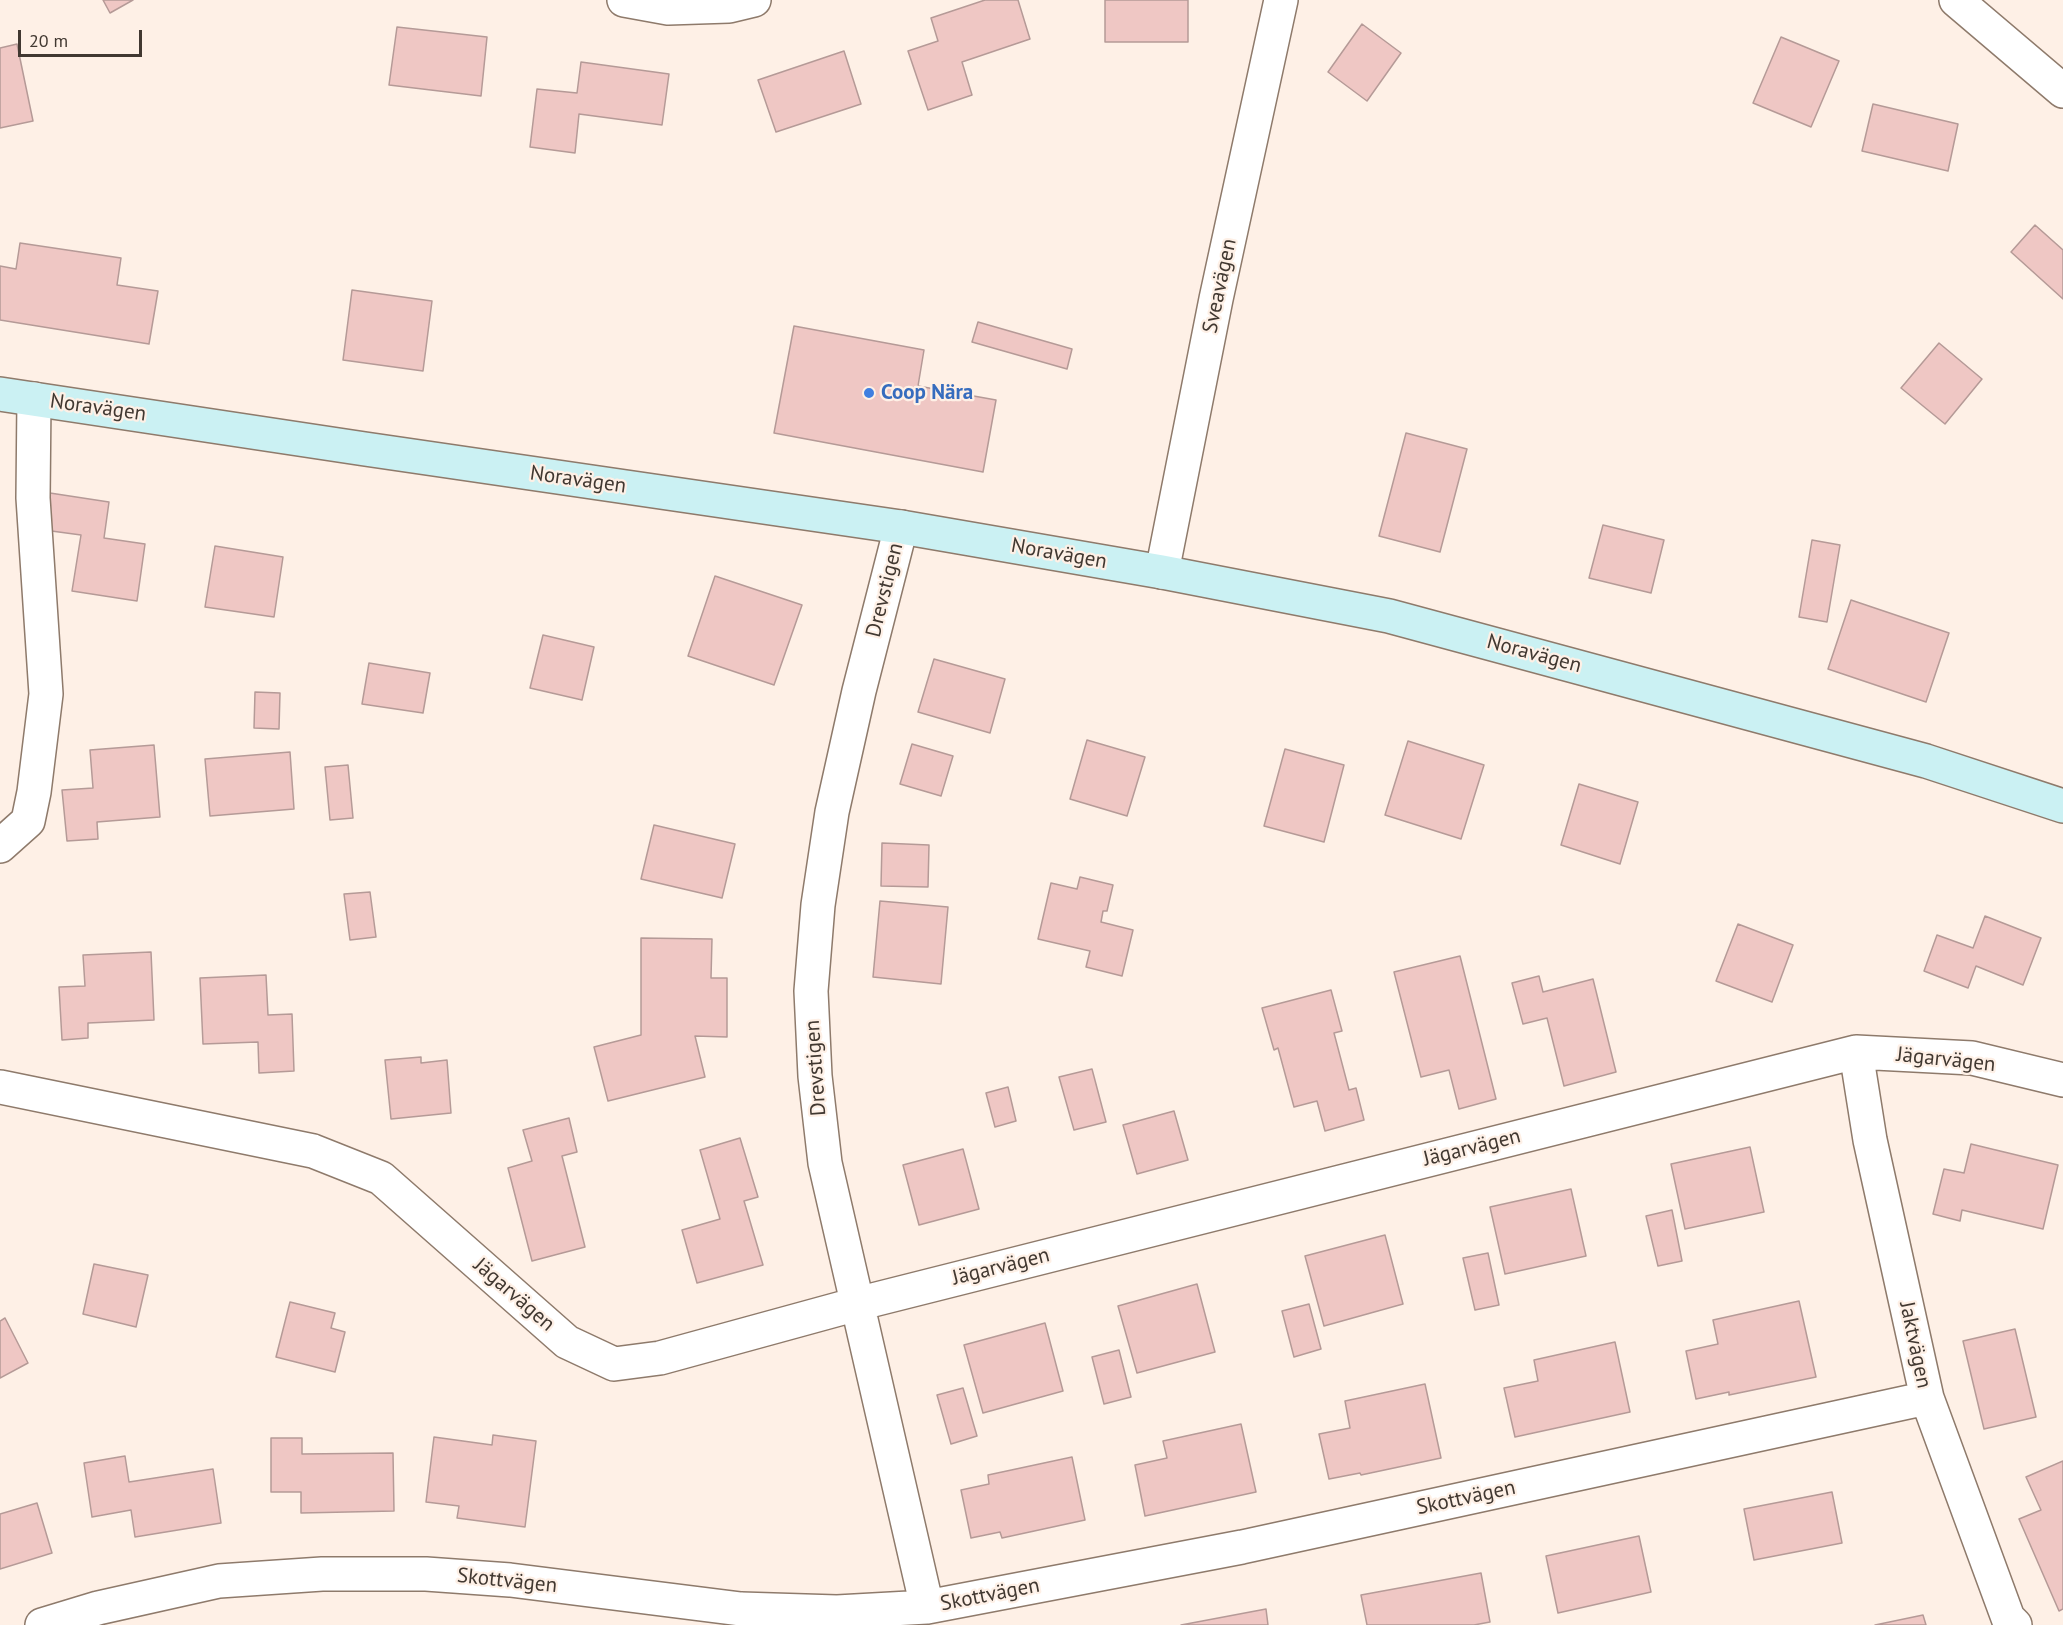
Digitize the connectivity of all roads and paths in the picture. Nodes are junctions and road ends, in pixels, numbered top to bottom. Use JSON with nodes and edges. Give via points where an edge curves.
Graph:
{"nodes":[{"id":1,"x":624,"y":0,"type":"edge"},
{"id":2,"x":754,"y":0,"type":"edge"},
{"id":3,"x":1281,"y":0,"type":"edge"},
{"id":4,"x":1956,"y":0,"type":"edge"},
{"id":5,"x":2063,"y":91,"type":"edge"},
{"id":6,"x":0,"y":394,"type":"edge"},
{"id":7,"x":34,"y":399,"type":"junction"},
{"id":8,"x":901,"y":527,"type":"junction"},
{"id":9,"x":1162,"y":572,"type":"junction"},
{"id":10,"x":2063,"y":806,"type":"edge"},
{"id":11,"x":0,"y":846,"type":"edge"},
{"id":12,"x":1856,"y":1052,"type":"junction"},
{"id":13,"x":2063,"y":1080,"type":"edge"},
{"id":14,"x":0,"y":1087,"type":"edge"},
{"id":15,"x":857,"y":1304,"type":"junction"},
{"id":16,"x":1927,"y":1398,"type":"junction"},
{"id":17,"x":927,"y":1607,"type":"junction"},
{"id":18,"x":42,"y":1625,"type":"edge"},
{"id":19,"x":2014,"y":1625,"type":"edge"}],
"edges":[{"from":1,"to":2,"type":"street","via":[[668,8],[729,6]]},
{"from":3,"to":9,"type":"street","name":"Sveavägen"},
{"from":4,"to":5,"type":"street"},
{"from":6,"to":7,"type":"street","name":"Noravägen"},
{"from":7,"to":8,"type":"street","name":"Noravägen"},
{"from":7,"to":11,"type":"street","name":"Noravägen","via":[[33,498],[46,694],[28,820]]},
{"from":8,"to":9,"type":"street","name":"Noravägen"},
{"from":8,"to":15,"type":"street","name":"Drevstigen","via":[[832,812],[818,905],[811,991],[814,1076],[825,1163]]},
{"from":9,"to":10,"type":"street","name":"Noravägen","via":[[1401,619],[1926,761]]},
{"from":12,"to":13,"type":"street","name":"Jägarvägen","via":[[1972,1058]]},
{"from":12,"to":15,"type":"street","name":"Jägarvägen"},
{"from":12,"to":16,"type":"street","name":"Jaktvägen","via":[[1870,1140]]},
{"from":14,"to":15,"type":"street","name":"Jägarvägen","via":[[313,1151],[381,1178],[567,1342],[614,1364],[660,1358]]},
{"from":15,"to":17,"type":"street","name":"Drevstigen"},
{"from":16,"to":17,"type":"street","name":"Skottvägen","via":[[1242,1547]]},
{"from":16,"to":19,"type":"street","name":"Jaktvägen","via":[[2008,1618]]},
{"from":17,"to":18,"type":"street","name":"Skottvägen","via":[[837,1612],[741,1609],[510,1580],[426,1574],[322,1574],[219,1581]]}]}
